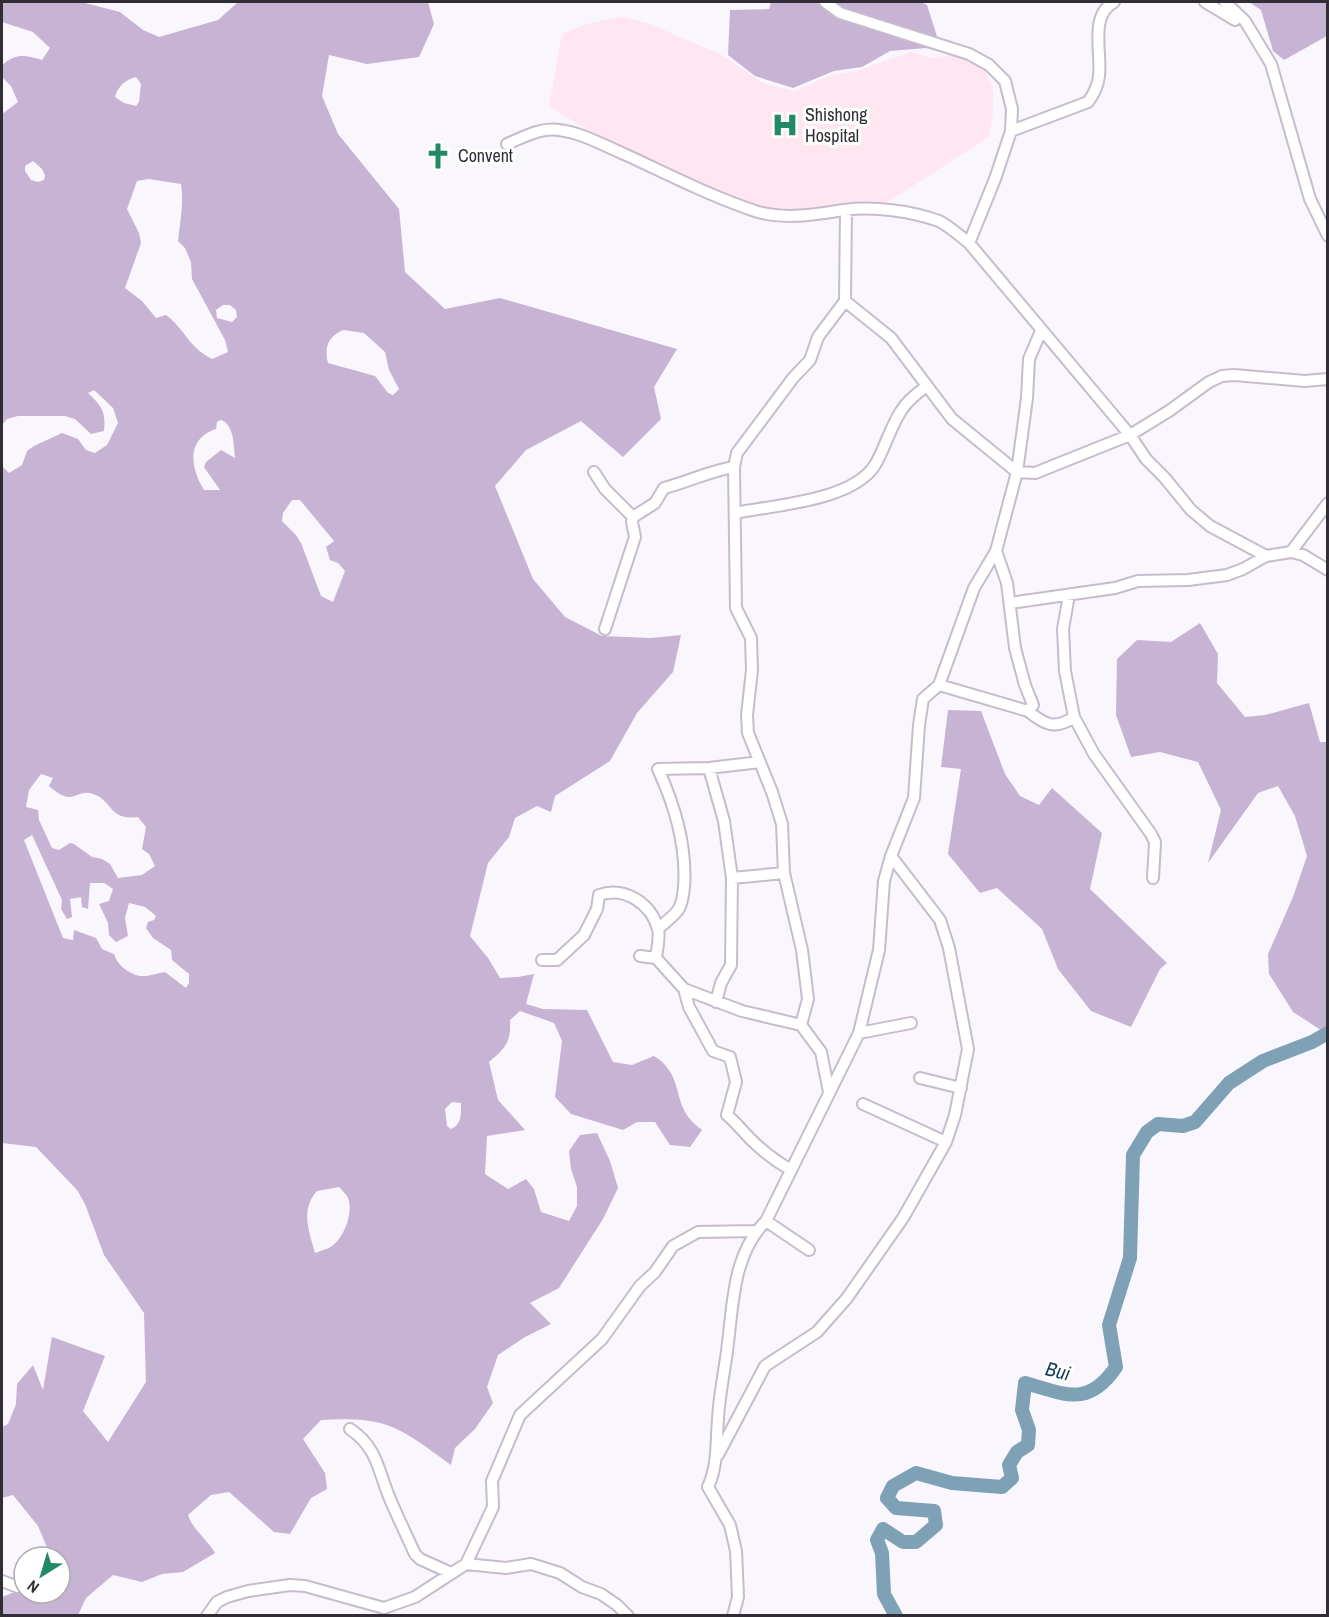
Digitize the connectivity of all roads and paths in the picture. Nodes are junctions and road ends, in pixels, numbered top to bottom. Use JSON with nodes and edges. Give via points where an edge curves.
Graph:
{"nodes":[{"id":1,"x":825,"y":2,"type":"edge"},
{"id":2,"x":1114,"y":2,"type":"edge"},
{"id":3,"x":1204,"y":2,"type":"edge"},
{"id":4,"x":1225,"y":2,"type":"edge"},
{"id":5,"x":1255,"y":43,"type":"dead end"},
{"id":6,"x":1011,"y":131,"type":"junction"},
{"id":7,"x":507,"y":144,"type":"dead end"},
{"id":8,"x":846,"y":210,"type":"junction"},
{"id":9,"x":1326,"y":227,"type":"edge"},
{"id":10,"x":969,"y":243,"type":"junction"},
{"id":11,"x":845,"y":301,"type":"junction"},
{"id":12,"x":1041,"y":331,"type":"junction"},
{"id":13,"x":1328,"y":379,"type":"edge"},
{"id":14,"x":927,"y":386,"type":"junction"},
{"id":15,"x":1130,"y":435,"type":"junction"},
{"id":16,"x":734,"y":467,"type":"junction"},
{"id":17,"x":594,"y":472,"type":"dead end"},
{"id":18,"x":1017,"y":472,"type":"junction"},
{"id":19,"x":1328,"y":503,"type":"edge"},
{"id":20,"x":735,"y":513,"type":"junction"},
{"id":21,"x":633,"y":517,"type":"junction"},
{"id":22,"x":996,"y":551,"type":"junction"},
{"id":23,"x":1292,"y":552,"type":"junction"},
{"id":24,"x":1266,"y":556,"type":"junction"},
{"id":25,"x":1328,"y":570,"type":"edge"},
{"id":26,"x":1069,"y":595,"type":"junction"},
{"id":27,"x":1010,"y":603,"type":"junction"},
{"id":28,"x":605,"y":629,"type":"dead end"},
{"id":29,"x":939,"y":685,"type":"junction"},
{"id":30,"x":1028,"y":711,"type":"junction"},
{"id":31,"x":1074,"y":717,"type":"junction"},
{"id":32,"x":760,"y":762,"type":"junction"},
{"id":33,"x":709,"y":768,"type":"junction"},
{"id":34,"x":891,"y":856,"type":"junction"},
{"id":35,"x":783,"y":873,"type":"junction"},
{"id":36,"x":732,"y":878,"type":"junction"},
{"id":37,"x":1153,"y":878,"type":"dead end"},
{"id":38,"x":658,"y":929,"type":"junction"},
{"id":39,"x":640,"y":956,"type":"dead end"},
{"id":40,"x":656,"y":958,"type":"junction"},
{"id":41,"x":542,"y":960,"type":"dead end"},
{"id":42,"x":684,"y":989,"type":"junction"},
{"id":43,"x":716,"y":1002,"type":"junction"},
{"id":44,"x":911,"y":1023,"type":"dead end"},
{"id":45,"x":801,"y":1025,"type":"junction"},
{"id":46,"x":859,"y":1033,"type":"junction"},
{"id":47,"x":920,"y":1078,"type":"dead end"},
{"id":48,"x":961,"y":1088,"type":"junction"},
{"id":49,"x":829,"y":1092,"type":"junction"},
{"id":50,"x":863,"y":1104,"type":"dead end"},
{"id":51,"x":946,"y":1142,"type":"junction"},
{"id":52,"x":791,"y":1170,"type":"junction"},
{"id":53,"x":766,"y":1221,"type":"junction"},
{"id":54,"x":756,"y":1231,"type":"junction"},
{"id":55,"x":809,"y":1250,"type":"dead end"},
{"id":56,"x":350,"y":1429,"type":"dead end"},
{"id":57,"x":717,"y":1457,"type":"junction"},
{"id":58,"x":466,"y":1564,"type":"junction"},
{"id":59,"x":451,"y":1573,"type":"junction"},
{"id":60,"x":386,"y":1612,"type":"edge"},
{"id":61,"x":207,"y":1616,"type":"edge"},
{"id":62,"x":628,"y":1616,"type":"edge"},
{"id":63,"x":733,"y":1616,"type":"edge"}],
"edges":[{"from":1,"to":6,"type":"street","via":[[840,13],[969,54],[989,65],[1005,81],[1010,94]]},
{"from":2,"to":6,"type":"street","via":[[1099,21],[1099,77],[1088,102]]},
{"from":3,"to":5,"type":"street","via":[[1232,16]]},
{"from":4,"to":9,"type":"street","via":[[1245,21],[1271,64],[1310,199]]},
{"from":6,"to":10,"type":"street"},
{"from":7,"to":8,"type":"street","via":[[531,133],[559,130],[598,142],[728,202],[762,213],[807,216]]},
{"from":8,"to":10,"type":"street","via":[[904,212],[941,222]]},
{"from":8,"to":11,"type":"street"},
{"from":10,"to":12,"type":"street"},
{"from":11,"to":14,"type":"street","via":[[891,338]]},
{"from":11,"to":16,"type":"street","via":[[818,337],[810,360],[737,453]]},
{"from":12,"to":15,"type":"street"},
{"from":12,"to":18,"type":"street","via":[[1029,359]]},
{"from":13,"to":15,"type":"street","via":[[1222,376]]},
{"from":14,"to":18,"type":"street","via":[[952,419]]},
{"from":14,"to":20,"type":"street","via":[[901,411],[874,467],[850,488],[832,495]]},
{"from":15,"to":18,"type":"street","via":[[1035,473]]},
{"from":15,"to":24,"type":"street","via":[[1191,510],[1220,532]]},
{"from":16,"to":20,"type":"street"},
{"from":16,"to":21,"type":"street","via":[[664,488],[655,503]]},
{"from":17,"to":21,"type":"street"},
{"from":18,"to":22,"type":"street"},
{"from":19,"to":23,"type":"street"},
{"from":20,"to":32,"type":"street","via":[[736,608],[751,638],[748,733]]},
{"from":21,"to":28,"type":"street","via":[[635,537]]},
{"from":22,"to":27,"type":"street"},
{"from":22,"to":29,"type":"street","via":[[974,588]]},
{"from":23,"to":24,"type":"street"},
{"from":23,"to":25,"type":"street"},
{"from":24,"to":26,"type":"street","via":[[1227,575],[1138,581]]},
{"from":26,"to":27,"type":"street"},
{"from":26,"to":31,"type":"street","via":[[1063,629],[1065,671]]},
{"from":27,"to":30,"type":"street","via":[[1015,648],[1033,705]]},
{"from":29,"to":30,"type":"street"},
{"from":29,"to":34,"type":"street","via":[[923,699],[914,798]]},
{"from":30,"to":31,"type":"street","via":[[1050,725],[1063,725]]},
{"from":31,"to":37,"type":"street","via":[[1094,754],[1155,842]]},
{"from":32,"to":33,"type":"street"},
{"from":32,"to":35,"type":"street","via":[[782,824]]},
{"from":33,"to":36,"type":"street","via":[[724,821]]},
{"from":33,"to":38,"type":"street","via":[[658,769],[681,832],[685,872],[679,909]]},
{"from":34,"to":46,"type":"street","via":[[884,881],[879,950]]},
{"from":34,"to":48,"type":"street","via":[[940,920],[949,948],[968,1049]]},
{"from":35,"to":36,"type":"street"},
{"from":35,"to":45,"type":"street","via":[[802,950],[807,989]]},
{"from":36,"to":43,"type":"street","via":[[731,964]]},
{"from":38,"to":40,"type":"street"},
{"from":38,"to":41,"type":"street","via":[[639,901],[622,893],[606,893],[599,895],[597,909],[584,935],[558,960]]},
{"from":39,"to":40,"type":"street"},
{"from":40,"to":42,"type":"street"},
{"from":42,"to":43,"type":"street"},
{"from":42,"to":52,"type":"street","via":[[689,1007],[713,1051],[730,1057],[736,1082],[727,1115],[757,1146]]},
{"from":43,"to":45,"type":"street"},
{"from":44,"to":46,"type":"street"},
{"from":45,"to":49,"type":"street","via":[[821,1052]]},
{"from":46,"to":49,"type":"street"},
{"from":47,"to":48,"type":"street"},
{"from":48,"to":51,"type":"street"},
{"from":49,"to":52,"type":"street"},
{"from":50,"to":51,"type":"street"},
{"from":51,"to":57,"type":"street","via":[[903,1218],[847,1298],[817,1332],[765,1366]]},
{"from":52,"to":53,"type":"street"},
{"from":53,"to":54,"type":"street"},
{"from":53,"to":55,"type":"street"},
{"from":54,"to":57,"type":"street","via":[[738,1270],[733,1298],[718,1417]]},
{"from":54,"to":58,"type":"street","via":[[698,1232],[673,1246],[602,1339],[520,1414],[492,1480],[493,1507]]},
{"from":56,"to":59,"type":"street","via":[[365,1441],[376,1458],[415,1554]]},
{"from":57,"to":63,"type":"street","via":[[708,1487],[730,1525],[736,1551],[738,1598]]},
{"from":58,"to":59,"type":"street"},
{"from":58,"to":62,"type":"street","via":[[506,1568],[531,1564],[560,1573],[601,1594]]},
{"from":59,"to":60,"type":"street"},
{"from":60,"to":61,"type":"street","via":[[305,1586],[290,1585],[227,1597],[217,1602]]}]}
